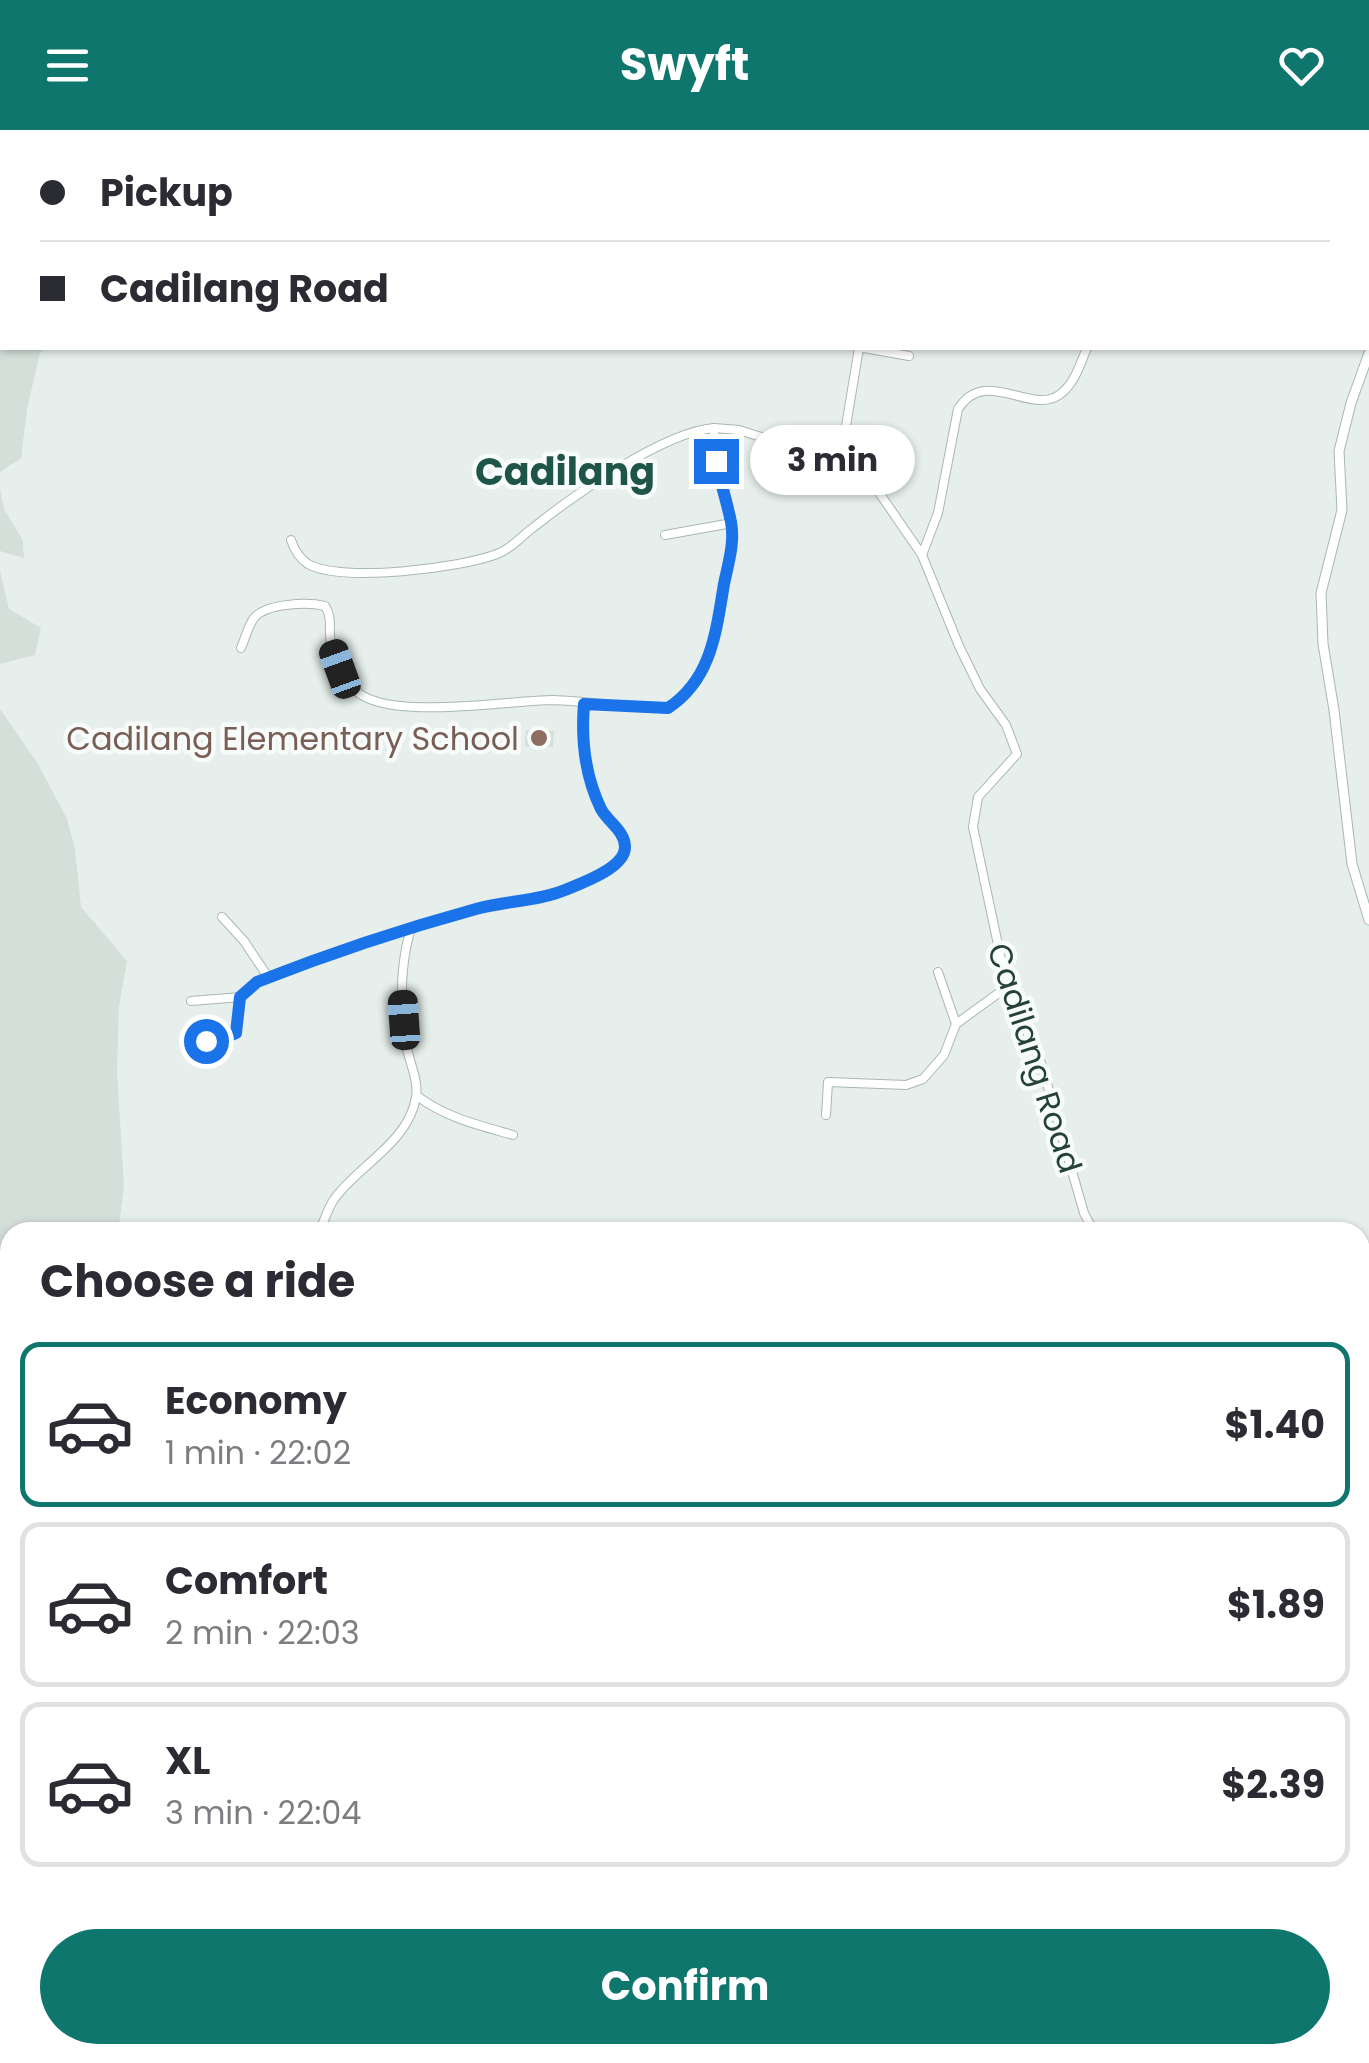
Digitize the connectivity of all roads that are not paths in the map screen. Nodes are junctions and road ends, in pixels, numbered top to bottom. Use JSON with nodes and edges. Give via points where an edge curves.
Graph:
{"nodes":[{"id":1,"x":861,"y":350,"type":"edge"},
{"id":2,"x":873,"y":350,"type":"edge"},
{"id":3,"x":1085,"y":350,"type":"edge"},
{"id":4,"x":1369,"y":354,"type":"edge"},
{"id":5,"x":909,"y":356,"type":"dead end"},
{"id":6,"x":714,"y":428,"type":"junction"},
{"id":7,"x":840,"y":462,"type":"junction"},
{"id":8,"x":732,"y":523,"type":"junction"},
{"id":9,"x":665,"y":535,"type":"dead end"},
{"id":10,"x":291,"y":540,"type":"dead end"},
{"id":11,"x":922,"y":555,"type":"junction"},
{"id":12,"x":241,"y":648,"type":"dead end"},
{"id":13,"x":584,"y":704,"type":"junction"},
{"id":14,"x":222,"y":918,"type":"dead end"},
{"id":15,"x":1369,"y":920,"type":"edge"},
{"id":16,"x":410,"y":930,"type":"junction"},
{"id":17,"x":938,"y":972,"type":"dead end"},
{"id":18,"x":268,"y":977,"type":"junction"},
{"id":19,"x":1007,"y":987,"type":"junction"},
{"id":20,"x":240,"y":997,"type":"junction"},
{"id":21,"x":191,"y":1001,"type":"dead end"},
{"id":22,"x":956,"y":1024,"type":"junction"},
{"id":23,"x":191,"y":1040,"type":"dead end"},
{"id":24,"x":417,"y":1096,"type":"junction"},
{"id":25,"x":826,"y":1115,"type":"dead end"},
{"id":26,"x":513,"y":1135,"type":"dead end"},
{"id":27,"x":323,"y":1222,"type":"edge"},
{"id":28,"x":1089,"y":1222,"type":"edge"}],
"edges":[{"from":1,"to":7,"type":"street"},
{"from":2,"to":5,"type":"street"},
{"from":3,"to":11,"type":"street","via":[[1072,382],[1053,398],[993,391],[964,398]]},
{"from":4,"to":15,"type":"street","via":[[1339,450],[1342,510],[1321,593],[1350,848]]},
{"from":6,"to":7,"type":"street","name":"Cadilang Road"},
{"from":6,"to":8,"type":"street"},
{"from":6,"to":10,"type":"street","via":[[658,447],[514,545],[478,560],[334,572],[308,564]]},
{"from":7,"to":11,"type":"street","name":"Cadilang Road","via":[[876,488]]},
{"from":8,"to":9,"type":"street"},
{"from":8,"to":13,"type":"street","via":[[714,645],[701,675],[668,708]]},
{"from":11,"to":19,"type":"street","name":"Cadilang Road","via":[[959,646],[1017,754],[978,798],[973,827]]},
{"from":12,"to":13,"type":"street","via":[[255,616],[313,603],[330,614],[331,643],[346,682],[378,702]]},
{"from":13,"to":16,"type":"street","via":[[590,786],[623,835],[622,857],[562,891]]},
{"from":14,"to":18,"type":"street"},
{"from":16,"to":18,"type":"street"},
{"from":16,"to":24,"type":"street","via":[[402,997]]},
{"from":17,"to":22,"type":"street"},
{"from":18,"to":20,"type":"street"},
{"from":19,"to":22,"type":"street"},
{"from":19,"to":28,"type":"street","name":"Cadilang Road","via":[[1041,1064]]},
{"from":20,"to":21,"type":"street"},
{"from":20,"to":23,"type":"street","via":[[236,1033]]},
{"from":22,"to":25,"type":"street","via":[[944,1055],[923,1080],[906,1086],[828,1082]]},
{"from":24,"to":26,"type":"street","via":[[456,1120]]},
{"from":24,"to":27,"type":"street","via":[[386,1148],[334,1198]]}]}
